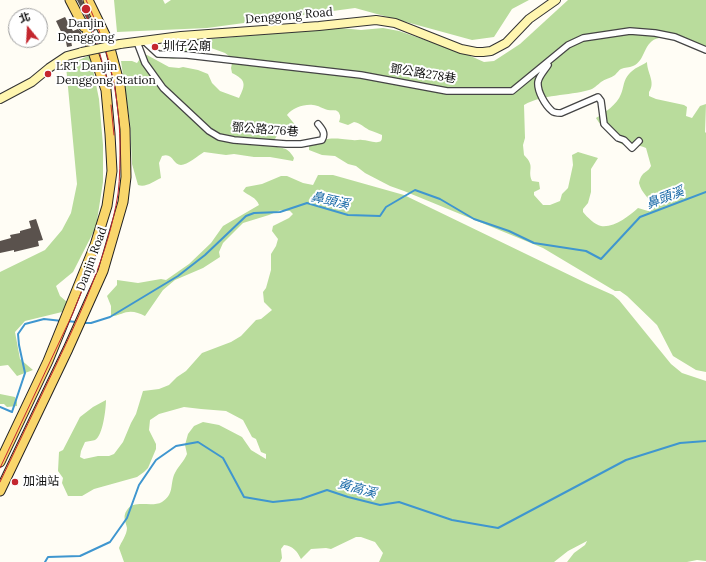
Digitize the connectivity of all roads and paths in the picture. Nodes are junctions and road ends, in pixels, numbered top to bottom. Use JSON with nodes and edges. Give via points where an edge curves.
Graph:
{"nodes":[{"id":1,"x":70,"y":0,"type":"edge"},
{"id":2,"x":88,"y":0,"type":"edge"},
{"id":3,"x":556,"y":0,"type":"edge"},
{"id":4,"x":141,"y":42,"type":"junction"},
{"id":5,"x":706,"y":50,"type":"edge"},
{"id":6,"x":556,"y":56,"type":"junction"},
{"id":7,"x":0,"y":99,"type":"edge"},
{"id":8,"x":318,"y":124,"type":"dead end"},
{"id":9,"x":639,"y":141,"type":"dead end"},
{"id":10,"x":0,"y":462,"type":"edge"},
{"id":11,"x":0,"y":491,"type":"edge"}],
"edges":[{"from":1,"to":10,"type":"main road","name":"Danjin Road","via":[[92,44],[106,90],[112,171],[107,206],[95,246],[48,361]]},
{"from":2,"to":11,"type":"main road","name":"Danjin Road","via":[[108,41],[120,86],[125,129],[126,177],[123,202],[103,270]]},
{"from":3,"to":4,"type":"street","name":"Denggong Road","via":[[529,19],[506,43],[483,52],[461,49],[395,23],[376,20],[181,36]]},
{"from":4,"to":6,"type":"street","name":"鄧公路278巷","via":[[158,54],[187,54],[361,75],[447,92],[512,91]]},
{"from":4,"to":7,"type":"street","name":"Denggong Road","bridge":true,"via":[[67,56],[32,82]]},
{"from":4,"to":8,"type":"street","name":"鄧公路276巷","via":[[145,63],[164,88],[209,131],[219,137],[300,144],[322,140],[323,130]]},
{"from":5,"to":6,"type":"street","name":"鄧公路278巷","via":[[675,37],[630,30],[583,38],[568,45]]},
{"from":6,"to":9,"type":"street","via":[[538,82],[544,100],[552,111],[561,113],[598,98],[601,101],[604,124],[632,148]]}]}
